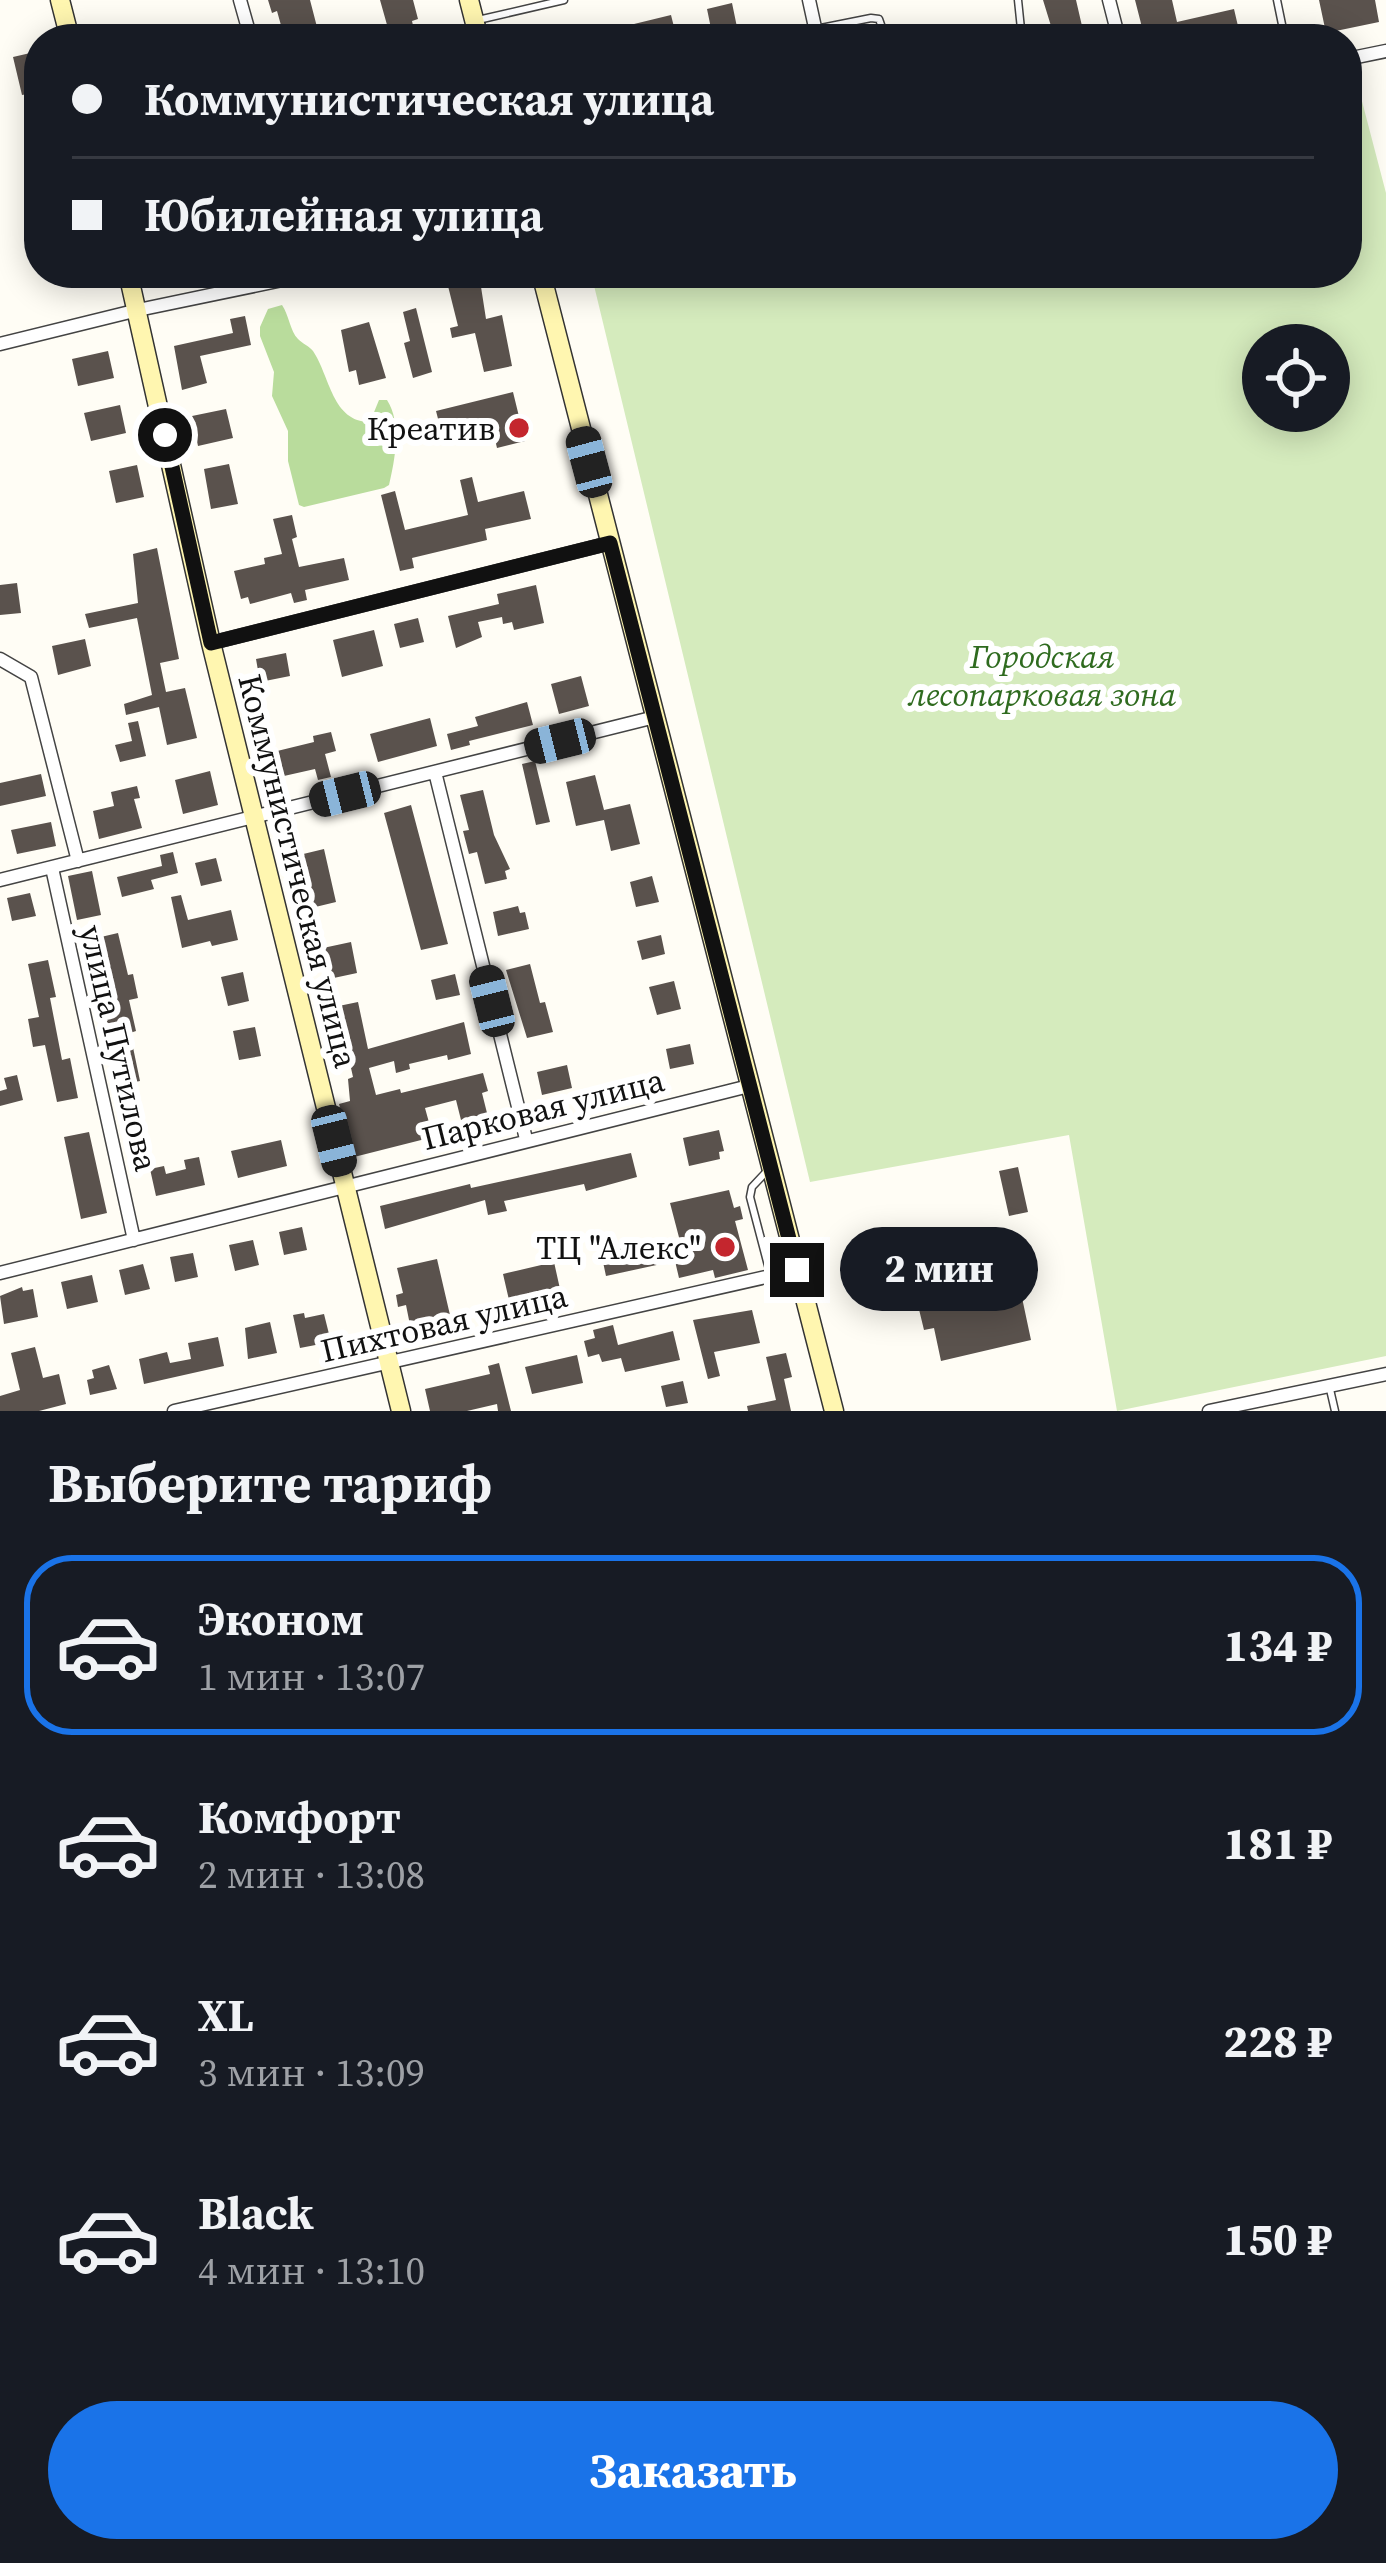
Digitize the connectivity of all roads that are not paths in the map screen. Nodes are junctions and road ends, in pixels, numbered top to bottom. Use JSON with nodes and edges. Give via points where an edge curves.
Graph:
{"nodes":[{"id":1,"x":564,"y":0,"type":"edge"},
{"id":2,"x":494,"y":24,"type":"edge"},
{"id":3,"x":852,"y":24,"type":"edge"},
{"id":4,"x":880,"y":24,"type":"edge"},
{"id":5,"x":132,"y":288,"type":"edge"},
{"id":6,"x":243,"y":288,"type":"edge"},
{"id":7,"x":545,"y":288,"type":"edge"},
{"id":8,"x":137,"y":310,"type":"junction"},
{"id":9,"x":0,"y":344,"type":"edge"},
{"id":10,"x":610,"y":543,"type":"junction"},
{"id":11,"x":211,"y":643,"type":"junction"},
{"id":12,"x":0,"y":659,"type":"edge"},
{"id":13,"x":655,"y":717,"type":"junction"},
{"id":14,"x":435,"y":772,"type":"junction"},
{"id":15,"x":254,"y":817,"type":"junction"},
{"id":16,"x":78,"y":861,"type":"junction"},
{"id":17,"x":52,"y":868,"type":"junction"},
{"id":18,"x":0,"y":880,"type":"edge"},
{"id":19,"x":749,"y":1086,"type":"junction"},
{"id":20,"x":526,"y":1139,"type":"junction"},
{"id":21,"x":770,"y":1167,"type":"junction"},
{"id":22,"x":346,"y":1188,"type":"junction"},
{"id":23,"x":134,"y":1240,"type":"junction"},
{"id":24,"x":797,"y":1270,"type":"junction"},
{"id":25,"x":0,"y":1273,"type":"edge"},
{"id":26,"x":771,"y":1276,"type":"junction"},
{"id":27,"x":389,"y":1363,"type":"junction"},
{"id":28,"x":1386,"y":1374,"type":"edge"},
{"id":29,"x":1329,"y":1385,"type":"junction"},
{"id":30,"x":174,"y":1411,"type":"edge"},
{"id":31,"x":401,"y":1411,"type":"edge"},
{"id":32,"x":833,"y":1411,"type":"edge"},
{"id":33,"x":1209,"y":1411,"type":"edge"},
{"id":34,"x":1335,"y":1411,"type":"edge"}],
"edges":[{"from":1,"to":2,"type":"lane"},
{"from":3,"to":4,"type":"lane"},
{"from":5,"to":8,"type":"street","name":"Коммунистическая улица"},
{"from":6,"to":8,"type":"street"},
{"from":7,"to":10,"type":"street"},
{"from":8,"to":9,"type":"street"},
{"from":8,"to":11,"type":"street","name":"Коммунистическая улица"},
{"from":10,"to":11,"type":"street"},
{"from":10,"to":13,"type":"street"},
{"from":11,"to":15,"type":"street","name":"Коммунистическая улица"},
{"from":12,"to":16,"type":"street","via":[[31,677]]},
{"from":13,"to":14,"type":"street"},
{"from":13,"to":19,"type":"street"},
{"from":14,"to":15,"type":"street"},
{"from":14,"to":20,"type":"street"},
{"from":15,"to":16,"type":"street"},
{"from":15,"to":22,"type":"street","name":"Коммунистическая улица"},
{"from":16,"to":17,"type":"street"},
{"from":17,"to":18,"type":"street"},
{"from":17,"to":23,"type":"street","name":"улица Путилова"},
{"from":19,"to":20,"type":"street","name":"Парковая улица"},
{"from":19,"to":21,"type":"street"},
{"from":20,"to":22,"type":"street","name":"Парковая улица"},
{"from":21,"to":24,"type":"street"},
{"from":21,"to":26,"type":"lane","via":[[749,1198]]},
{"from":22,"to":23,"type":"street","name":"Парковая улица"},
{"from":22,"to":27,"type":"street","name":"Коммунистическая улица"},
{"from":23,"to":25,"type":"street","name":"Парковая улица"},
{"from":24,"to":26,"type":"street","name":"Пихтовая улица"},
{"from":24,"to":32,"type":"street"},
{"from":26,"to":27,"type":"street","name":"Пихтовая улица"},
{"from":27,"to":30,"type":"street","name":"Пихтовая улица"},
{"from":27,"to":31,"type":"street","name":"Коммунистическая улица"},
{"from":28,"to":29,"type":"street"},
{"from":29,"to":33,"type":"street"},
{"from":29,"to":34,"type":"lane"}]}
